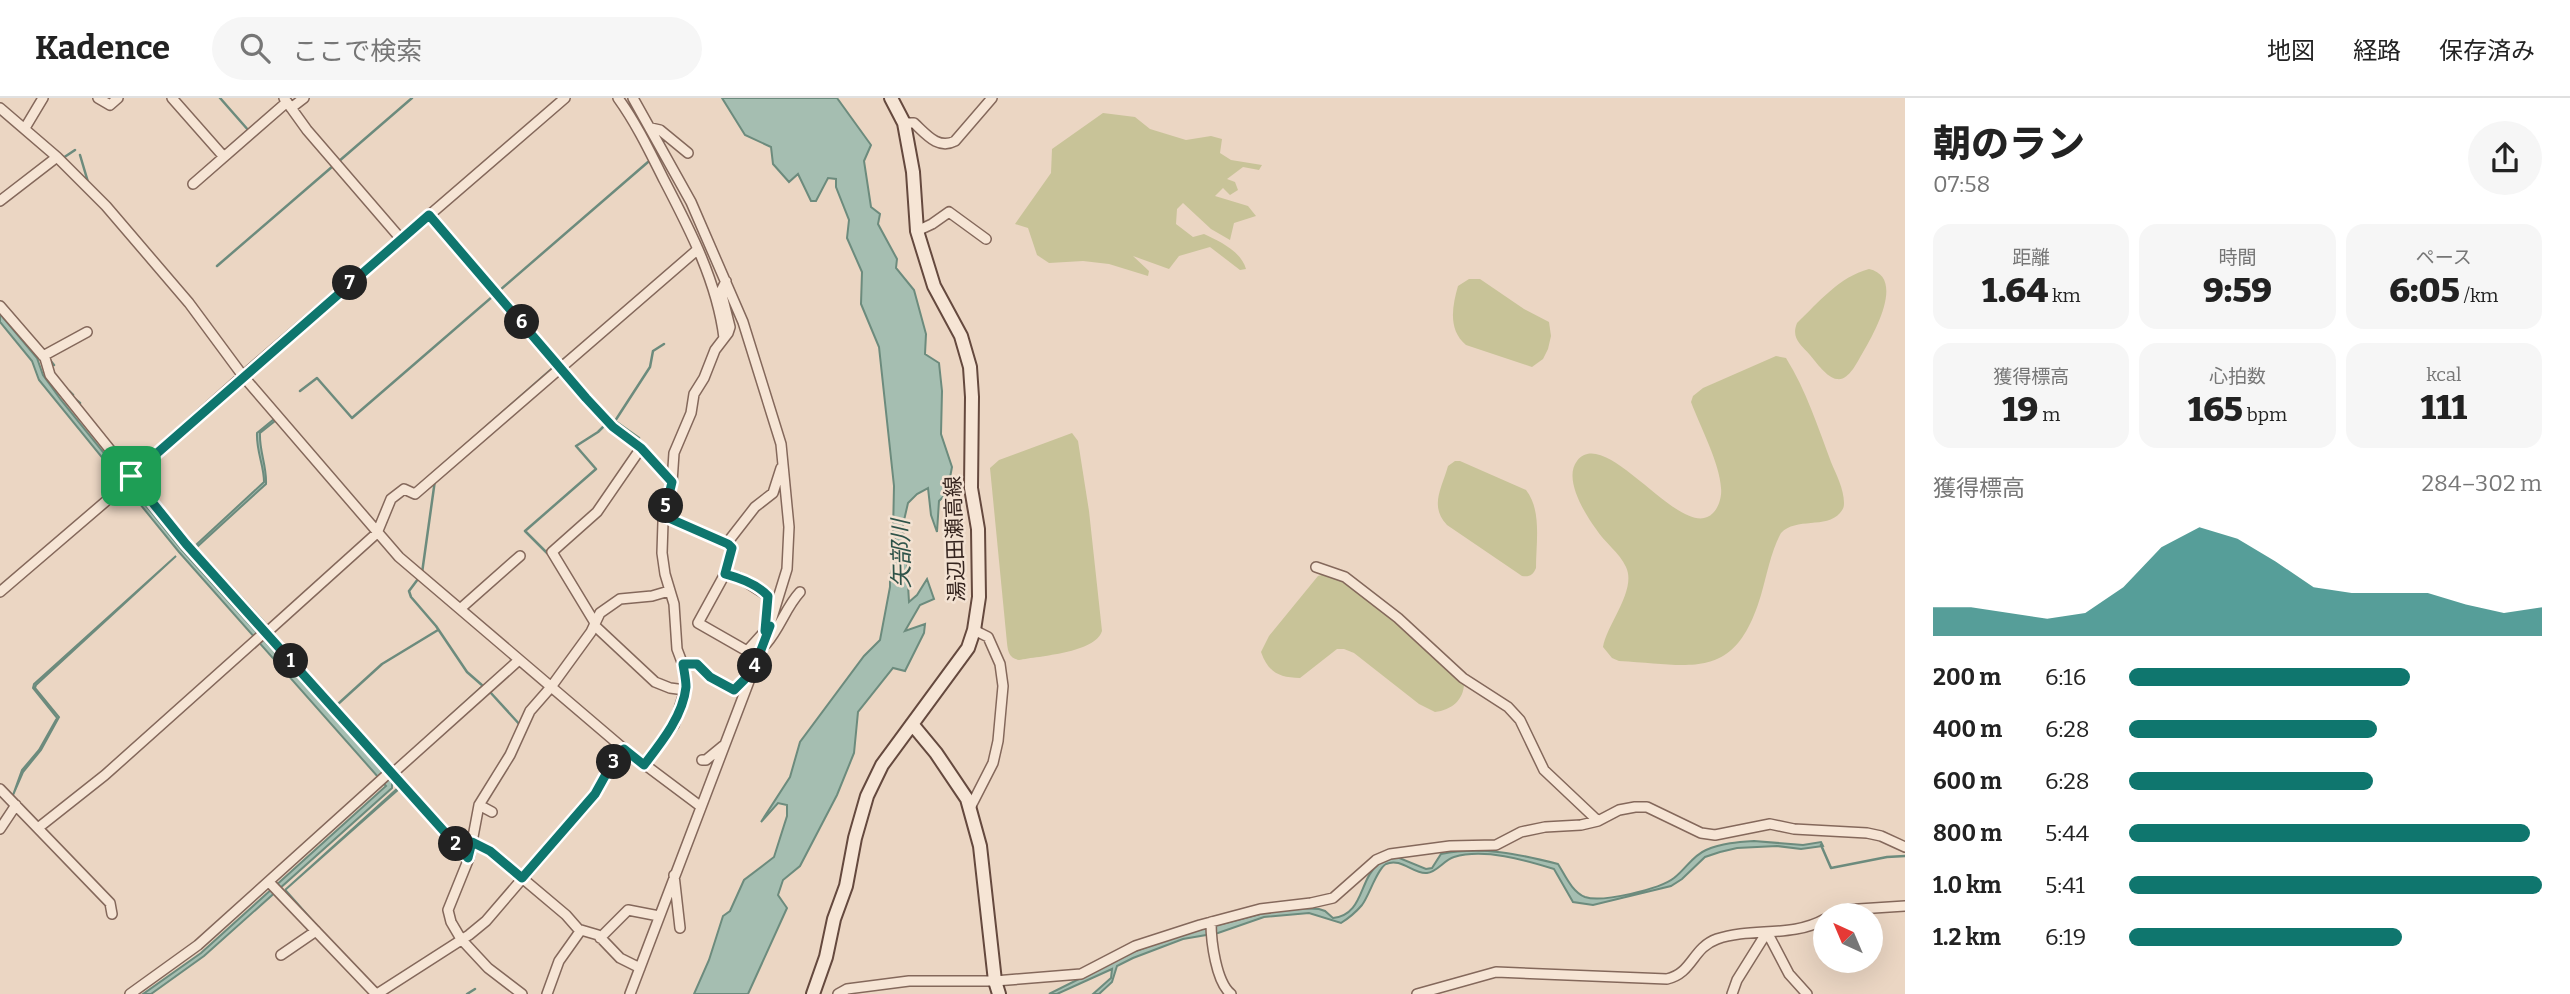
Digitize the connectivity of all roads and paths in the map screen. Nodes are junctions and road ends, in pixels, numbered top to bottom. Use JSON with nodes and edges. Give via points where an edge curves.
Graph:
{"nodes":[{"id":1,"x":43,"y":98,"type":"edge"},
{"id":2,"x":99,"y":98,"type":"edge"},
{"id":3,"x":118,"y":98,"type":"edge"},
{"id":4,"x":174,"y":98,"type":"edge"},
{"id":5,"x":304,"y":98,"type":"edge"},
{"id":6,"x":565,"y":98,"type":"edge"},
{"id":7,"x":618,"y":98,"type":"edge"},
{"id":8,"x":633,"y":98,"type":"edge"},
{"id":9,"x":891,"y":98,"type":"edge"},
{"id":10,"x":992,"y":98,"type":"edge"},
{"id":11,"x":287,"y":103,"type":"edge"},
{"id":12,"x":0,"y":108,"type":"edge"},
{"id":13,"x":904,"y":123,"type":"junction"},
{"id":14,"x":25,"y":128,"type":"junction"},
{"id":15,"x":651,"y":128,"type":"junction"},
{"id":16,"x":688,"y":153,"type":"dead end"},
{"id":17,"x":57,"y":157,"type":"junction"},
{"id":18,"x":223,"y":157,"type":"junction"},
{"id":19,"x":192,"y":184,"type":"dead end"},
{"id":20,"x":0,"y":201,"type":"edge"},
{"id":21,"x":429,"y":215,"type":"junction"},
{"id":22,"x":916,"y":231,"type":"junction"},
{"id":23,"x":401,"y":239,"type":"junction"},
{"id":24,"x":986,"y":239,"type":"dead end"},
{"id":25,"x":697,"y":250,"type":"junction"},
{"id":26,"x":726,"y":281,"type":"junction"},
{"id":27,"x":0,"y":306,"type":"edge"},
{"id":28,"x":4,"y":318,"type":"edge"},
{"id":29,"x":87,"y":331,"type":"dead end"},
{"id":30,"x":724,"y":338,"type":"junction"},
{"id":31,"x":43,"y":356,"type":"junction"},
{"id":32,"x":561,"y":368,"type":"junction"},
{"id":33,"x":243,"y":376,"type":"junction"},
{"id":34,"x":641,"y":448,"type":"junction"},
{"id":35,"x":783,"y":467,"type":"junction"},
{"id":36,"x":132,"y":477,"type":"junction"},
{"id":37,"x":672,"y":482,"type":"junction"},
{"id":38,"x":664,"y":516,"type":"junction"},
{"id":39,"x":377,"y":533,"type":"junction"},
{"id":40,"x":727,"y":543,"type":"junction"},
{"id":41,"x":520,"y":556,"type":"dead end"},
{"id":42,"x":1316,"y":567,"type":"dead end"},
{"id":43,"x":725,"y":574,"type":"junction"},
{"id":44,"x":669,"y":591,"type":"junction"},
{"id":45,"x":0,"y":592,"type":"edge"},
{"id":46,"x":800,"y":592,"type":"dead end"},
{"id":47,"x":460,"y":609,"type":"junction"},
{"id":48,"x":595,"y":624,"type":"junction"},
{"id":49,"x":767,"y":629,"type":"junction"},
{"id":50,"x":974,"y":630,"type":"junction"},
{"id":51,"x":262,"y":635,"type":"junction"},
{"id":52,"x":762,"y":648,"type":"junction"},
{"id":53,"x":519,"y":660,"type":"junction"},
{"id":54,"x":683,"y":664,"type":"junction"},
{"id":55,"x":753,"y":671,"type":"junction"},
{"id":56,"x":551,"y":687,"type":"junction"},
{"id":57,"x":685,"y":690,"type":"junction"},
{"id":58,"x":912,"y":724,"type":"junction"},
{"id":59,"x":724,"y":746,"type":"junction"},
{"id":60,"x":624,"y":749,"type":"junction"},
{"id":61,"x":702,"y":760,"type":"dead end"},
{"id":62,"x":644,"y":765,"type":"junction"},
{"id":63,"x":388,"y":775,"type":"junction"},
{"id":64,"x":0,"y":789,"type":"edge"},
{"id":65,"x":479,"y":804,"type":"junction"},
{"id":66,"x":16,"y":805,"type":"junction"},
{"id":67,"x":700,"y":806,"type":"junction"},
{"id":68,"x":970,"y":808,"type":"junction"},
{"id":69,"x":492,"y":811,"type":"dead end"},
{"id":70,"x":1598,"y":821,"type":"junction"},
{"id":71,"x":38,"y":828,"type":"junction"},
{"id":72,"x":0,"y":829,"type":"edge"},
{"id":73,"x":472,"y":842,"type":"junction"},
{"id":74,"x":1905,"y":847,"type":"edge"},
{"id":75,"x":468,"y":858,"type":"junction"},
{"id":76,"x":674,"y":875,"type":"junction"},
{"id":77,"x":522,"y":878,"type":"junction"},
{"id":78,"x":274,"y":887,"type":"junction"},
{"id":79,"x":545,"y":897,"type":"junction"},
{"id":80,"x":537,"y":906,"type":"dead end"},
{"id":81,"x":1883,"y":906,"type":"edge"},
{"id":82,"x":1905,"y":906,"type":"edge"},
{"id":83,"x":112,"y":914,"type":"dead end"},
{"id":84,"x":659,"y":916,"type":"junction"},
{"id":85,"x":1211,"y":922,"type":"junction"},
{"id":86,"x":1813,"y":924,"type":"edge"},
{"id":87,"x":681,"y":928,"type":"dead end"},
{"id":88,"x":316,"y":931,"type":"junction"},
{"id":89,"x":580,"y":931,"type":"junction"},
{"id":90,"x":1767,"y":932,"type":"junction"},
{"id":91,"x":600,"y":938,"type":"junction"},
{"id":92,"x":461,"y":939,"type":"junction"},
{"id":93,"x":326,"y":952,"type":"dead end"},
{"id":94,"x":337,"y":953,"type":"junction"},
{"id":95,"x":281,"y":955,"type":"dead end"},
{"id":96,"x":640,"y":968,"type":"junction"},
{"id":97,"x":997,"y":988,"type":"edge"},
{"id":98,"x":130,"y":994,"type":"edge"},
{"id":99,"x":377,"y":994,"type":"edge"},
{"id":100,"x":522,"y":994,"type":"edge"},
{"id":101,"x":547,"y":994,"type":"edge"},
{"id":102,"x":630,"y":994,"type":"edge"},
{"id":103,"x":813,"y":994,"type":"edge"},
{"id":104,"x":838,"y":994,"type":"edge"},
{"id":105,"x":1231,"y":994,"type":"edge"},
{"id":106,"x":1417,"y":994,"type":"edge"},
{"id":107,"x":1732,"y":994,"type":"edge"},
{"id":108,"x":1807,"y":994,"type":"edge"}],
"edges":[{"from":1,"to":14,"type":"street"},
{"from":2,"to":3,"type":"street","via":[[110,105]]},
{"from":4,"to":18,"type":"street"},
{"from":5,"to":11,"type":"street"},
{"from":6,"to":21,"type":"street"},
{"from":7,"to":25,"type":"street"},
{"from":8,"to":15,"type":"street"},
{"from":9,"to":13,"type":"main road","name":"湯辺田瀬高線"},
{"from":10,"to":13,"type":"street","via":[[948,144],[935,142],[914,123]]},
{"from":11,"to":18,"type":"street"},
{"from":11,"to":23,"type":"street"},
{"from":12,"to":14,"type":"street"},
{"from":13,"to":22,"type":"main road","name":"湯辺田瀬高線","via":[[913,172]]},
{"from":14,"to":17,"type":"street"},
{"from":15,"to":16,"type":"street"},
{"from":15,"to":26,"type":"street"},
{"from":17,"to":20,"type":"street"},
{"from":17,"to":33,"type":"street","via":[[156,264]]},
{"from":18,"to":19,"type":"street"},
{"from":21,"to":23,"type":"street"},
{"from":21,"to":32,"type":"street"},
{"from":22,"to":24,"type":"street","via":[[949,212]]},
{"from":22,"to":50,"type":"main road","name":"湯辺田瀬高線","via":[[934,286],[961,336],[970,367],[971,488],[978,528],[979,597]]},
{"from":23,"to":33,"type":"street"},
{"from":25,"to":30,"type":"street","via":[[711,283]]},
{"from":25,"to":32,"type":"street"},
{"from":26,"to":30,"type":"street","via":[[721,291],[730,327]]},
{"from":26,"to":35,"type":"street","via":[[781,444]]},
{"from":27,"to":28,"type":"street"},
{"from":28,"to":31,"type":"street"},
{"from":29,"to":31,"type":"street"},
{"from":30,"to":37,"type":"street","via":[[694,394],[674,453]]},
{"from":31,"to":36,"type":"street","via":[[50,375]]},
{"from":32,"to":34,"type":"street","via":[[613,427]]},
{"from":32,"to":39,"type":"street","via":[[415,494],[404,489],[391,499]]},
{"from":33,"to":36,"type":"street"},
{"from":33,"to":39,"type":"street"},
{"from":34,"to":37,"type":"street"},
{"from":34,"to":48,"type":"street","via":[[597,512],[552,552]]},
{"from":35,"to":40,"type":"street","via":[[773,493],[755,507]]},
{"from":35,"to":49,"type":"street","via":[[789,527],[787,569]]},
{"from":36,"to":45,"type":"street"},
{"from":36,"to":51,"type":"street"},
{"from":37,"to":38,"type":"street"},
{"from":38,"to":40,"type":"street"},
{"from":38,"to":44,"type":"street","via":[[662,553]]},
{"from":39,"to":47,"type":"street"},
{"from":39,"to":51,"type":"street"},
{"from":40,"to":43,"type":"street","via":[[732,548]]},
{"from":41,"to":47,"type":"street"},
{"from":42,"to":70,"type":"street","via":[[1345,577],[1464,678],[1508,707],[1520,720],[1544,771]]},
{"from":43,"to":49,"type":"street","via":[[768,596]]},
{"from":43,"to":49,"type":"street","via":[[698,623],[747,651]]},
{"from":44,"to":48,"type":"street","via":[[620,599],[600,613]]},
{"from":44,"to":54,"type":"street"},
{"from":46,"to":52,"type":"street"},
{"from":47,"to":53,"type":"street"},
{"from":48,"to":56,"type":"street"},
{"from":48,"to":57,"type":"street","via":[[655,682]]},
{"from":49,"to":52,"type":"street"},
{"from":50,"to":58,"type":"main road","name":"湯辺田瀬高線","via":[[956,668]]},
{"from":50,"to":68,"type":"street","via":[[988,637],[1000,664],[1003,686],[993,763]]},
{"from":51,"to":63,"type":"street"},
{"from":51,"to":71,"type":"street","via":[[106,775]]},
{"from":52,"to":55,"type":"street"},
{"from":53,"to":56,"type":"street"},
{"from":53,"to":63,"type":"street"},
{"from":54,"to":55,"type":"street","via":[[697,664],[734,690]]},
{"from":54,"to":57,"type":"street"},
{"from":55,"to":59,"type":"street"},
{"from":56,"to":60,"type":"street"},
{"from":56,"to":65,"type":"street","via":[[530,711],[510,755]]},
{"from":57,"to":62,"type":"street","via":[[674,724]]},
{"from":58,"to":68,"type":"main road","via":[[957,782]]},
{"from":58,"to":103,"type":"main road","name":"湯辺田瀬高線","via":[[882,765],[867,796]]},
{"from":59,"to":61,"type":"street"},
{"from":59,"to":67,"type":"street"},
{"from":60,"to":62,"type":"street"},
{"from":60,"to":77,"type":"street","via":[[595,794]]},
{"from":62,"to":67,"type":"street"},
{"from":63,"to":75,"type":"street"},
{"from":63,"to":78,"type":"street"},
{"from":64,"to":66,"type":"street"},
{"from":65,"to":69,"type":"street"},
{"from":65,"to":73,"type":"street"},
{"from":66,"to":71,"type":"street"},
{"from":66,"to":72,"type":"street"},
{"from":67,"to":76,"type":"street"},
{"from":68,"to":97,"type":"main road","via":[[980,846]]},
{"from":70,"to":74,"type":"street","via":[[1619,810],[1647,807],[1701,833],[1715,835],[1770,824],[1867,832]]},
{"from":70,"to":85,"type":"street","via":[[1521,832],[1496,845],[1390,854],[1376,860],[1333,898]]},
{"from":71,"to":83,"type":"street","via":[[110,903]]},
{"from":73,"to":75,"type":"street"},
{"from":73,"to":77,"type":"street"},
{"from":75,"to":92,"type":"street","via":[[449,910]]},
{"from":76,"to":84,"type":"street"},
{"from":76,"to":87,"type":"street"},
{"from":77,"to":79,"type":"street"},
{"from":77,"to":92,"type":"street","via":[[486,921]]},
{"from":78,"to":88,"type":"street"},
{"from":78,"to":98,"type":"street"},
{"from":79,"to":80,"type":"street"},
{"from":79,"to":89,"type":"street"},
{"from":81,"to":82,"type":"street"},
{"from":84,"to":91,"type":"street","via":[[628,909]]},
{"from":84,"to":96,"type":"street"},
{"from":85,"to":97,"type":"street","via":[[1135,946],[1081,974]]},
{"from":85,"to":105,"type":"street","via":[[1211,940]]},
{"from":86,"to":90,"type":"street"},
{"from":88,"to":94,"type":"street"},
{"from":88,"to":95,"type":"street"},
{"from":89,"to":91,"type":"street"},
{"from":89,"to":101,"type":"street","via":[[559,961]]},
{"from":90,"to":106,"type":"street","via":[[1738,934],[1705,944],[1686,970],[1667,979],[1496,972]]},
{"from":90,"to":107,"type":"street"},
{"from":90,"to":108,"type":"street","via":[[1789,974]]},
{"from":91,"to":96,"type":"street"},
{"from":92,"to":99,"type":"street"},
{"from":92,"to":100,"type":"street"},
{"from":93,"to":94,"type":"street"},
{"from":94,"to":99,"type":"street"},
{"from":96,"to":102,"type":"street"},
{"from":97,"to":104,"type":"street","via":[[909,981]]}]}
